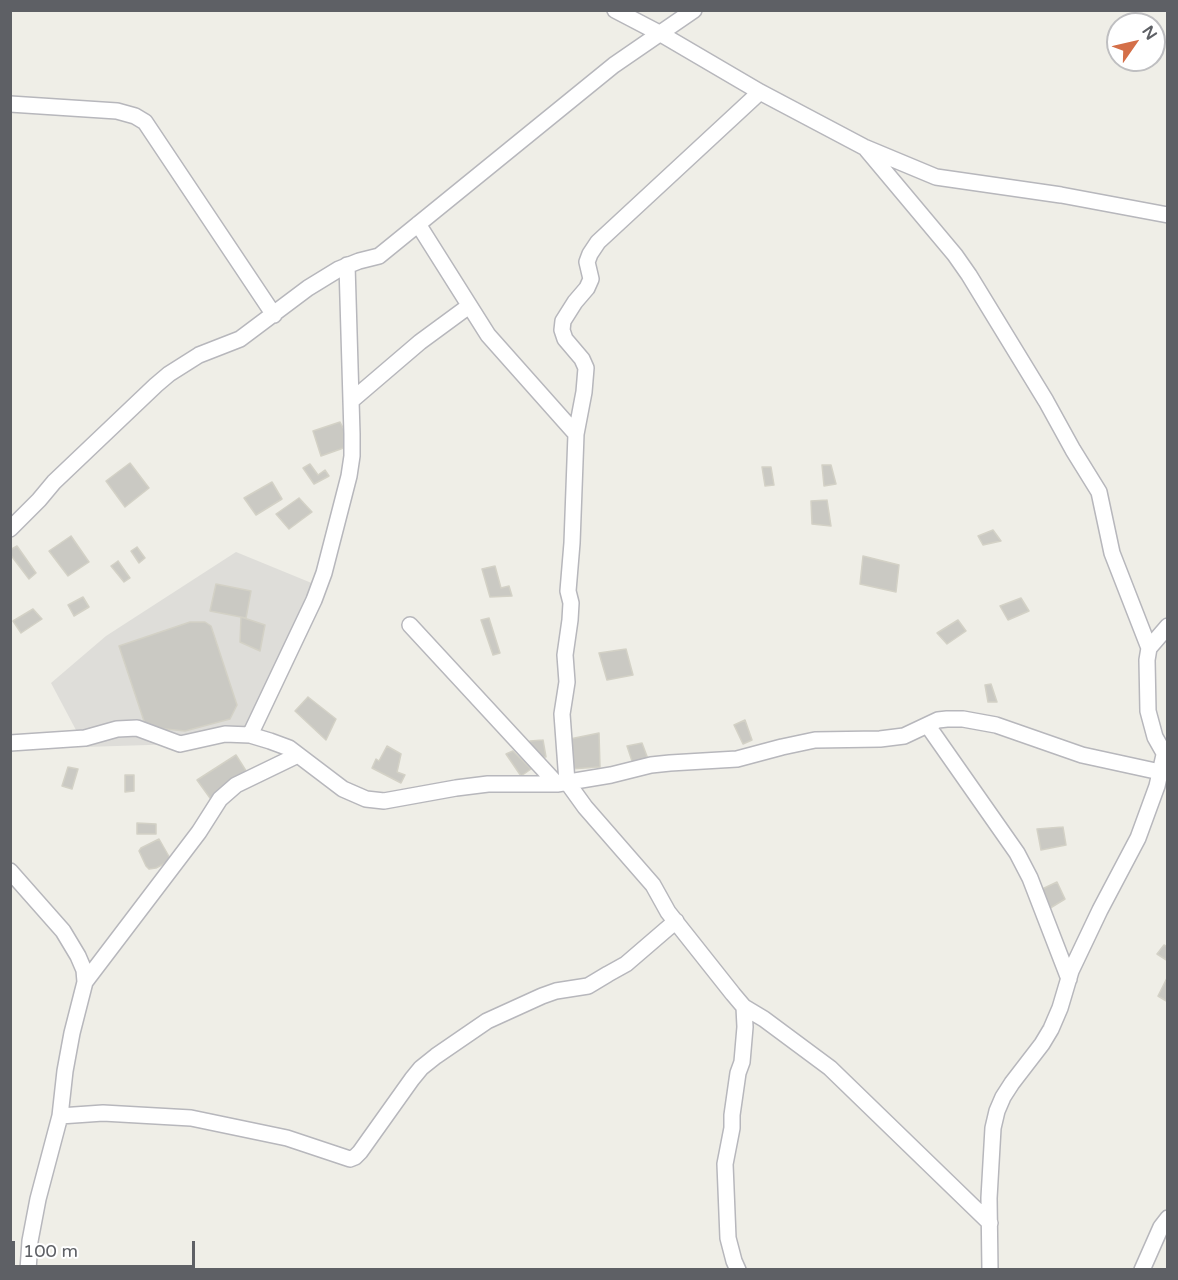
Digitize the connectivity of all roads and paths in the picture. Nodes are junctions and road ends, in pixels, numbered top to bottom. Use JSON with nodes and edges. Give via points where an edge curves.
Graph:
{"nodes":[{"id":1,"x":615,"y":10,"type":"edge"},
{"id":2,"x":694,"y":10,"type":"edge"},
{"id":3,"x":661,"y":34,"type":"junction"},
{"id":4,"x":760,"y":92,"type":"junction"},
{"id":5,"x":10,"y":104,"type":"edge"},
{"id":6,"x":864,"y":147,"type":"junction"},
{"id":7,"x":1167,"y":215,"type":"edge"},
{"id":8,"x":418,"y":224,"type":"junction"},
{"id":9,"x":348,"y":265,"type":"junction"},
{"id":10,"x":469,"y":306,"type":"junction"},
{"id":11,"x":274,"y":315,"type":"junction"},
{"id":12,"x":351,"y":401,"type":"junction"},
{"id":13,"x":576,"y":434,"type":"junction"},
{"id":14,"x":10,"y":529,"type":"edge"},
{"id":15,"x":410,"y":625,"type":"dead end"},
{"id":16,"x":1167,"y":626,"type":"edge"},
{"id":17,"x":1149,"y":648,"type":"junction"},
{"id":18,"x":928,"y":726,"type":"junction"},
{"id":19,"x":250,"y":735,"type":"junction"},
{"id":20,"x":10,"y":743,"type":"edge"},
{"id":21,"x":298,"y":755,"type":"junction"},
{"id":22,"x":1164,"y":762,"type":"edge"},
{"id":23,"x":562,"y":783,"type":"junction"},
{"id":24,"x":10,"y":871,"type":"edge"},
{"id":25,"x":676,"y":921,"type":"junction"},
{"id":26,"x":1069,"y":979,"type":"junction"},
{"id":27,"x":85,"y":982,"type":"junction"},
{"id":28,"x":744,"y":1007,"type":"junction"},
{"id":29,"x":60,"y":1116,"type":"junction"},
{"id":30,"x":1167,"y":1218,"type":"edge"},
{"id":31,"x":990,"y":1223,"type":"junction"},
{"id":32,"x":28,"y":1269,"type":"edge"},
{"id":33,"x":738,"y":1269,"type":"edge"},
{"id":34,"x":990,"y":1269,"type":"edge"},
{"id":35,"x":1142,"y":1269,"type":"edge"}],
"edges":[{"from":1,"to":3,"type":"street"},
{"from":2,"to":3,"type":"street"},
{"from":3,"to":4,"type":"street"},
{"from":3,"to":8,"type":"street","via":[[614,65]]},
{"from":4,"to":6,"type":"street"},
{"from":4,"to":13,"type":"street","via":[[598,242],[590,254],[587,262],[591,279],[563,321],[562,330],[586,368]]},
{"from":5,"to":11,"type":"street","via":[[117,111],[145,122]]},
{"from":6,"to":7,"type":"street","via":[[936,177]]},
{"from":6,"to":17,"type":"street","via":[[969,275],[1099,492],[1112,553]]},
{"from":8,"to":9,"type":"street","via":[[379,256]]},
{"from":8,"to":10,"type":"street"},
{"from":9,"to":11,"type":"street","via":[[308,288]]},
{"from":9,"to":12,"type":"street"},
{"from":10,"to":12,"type":"street"},
{"from":10,"to":13,"type":"street","via":[[488,335]]},
{"from":11,"to":14,"type":"street","via":[[240,339],[199,355],[156,385]]},
{"from":12,"to":19,"type":"street","via":[[349,476],[324,573]]},
{"from":13,"to":23,"type":"street"},
{"from":15,"to":23,"type":"street"},
{"from":16,"to":17,"type":"street"},
{"from":17,"to":22,"type":"street","via":[[1148,711]]},
{"from":18,"to":22,"type":"street","via":[[938,720],[963,719],[996,725],[1082,755]]},
{"from":18,"to":23,"type":"street","via":[[904,736],[815,740],[737,759],[651,765]]},
{"from":18,"to":26,"type":"street","via":[[1017,853]]},
{"from":19,"to":20,"type":"street","via":[[225,734],[180,744],[137,728],[84,738]]},
{"from":19,"to":21,"type":"street"},
{"from":21,"to":23,"type":"street","via":[[343,789],[366,799],[384,801],[488,784]]},
{"from":21,"to":27,"type":"street","via":[[236,785],[220,799]]},
{"from":22,"to":26,"type":"street","via":[[1138,838]]},
{"from":23,"to":25,"type":"street","via":[[653,885]]},
{"from":24,"to":27,"type":"street","via":[[63,931],[78,956]]},
{"from":25,"to":28,"type":"street"},
{"from":25,"to":29,"type":"street","via":[[626,964],[588,986],[542,996],[487,1021],[453,1044],[421,1068],[360,1152],[350,1159],[287,1138],[191,1119],[103,1113]]},
{"from":26,"to":31,"type":"street","via":[[1051,1029],[997,1111]]},
{"from":27,"to":29,"type":"street","via":[[72,1033]]},
{"from":28,"to":31,"type":"street","via":[[830,1068]]},
{"from":28,"to":33,"type":"street","via":[[742,1062],[725,1164],[728,1238]]},
{"from":29,"to":32,"type":"street","via":[[38,1199]]},
{"from":30,"to":35,"type":"street"},
{"from":31,"to":34,"type":"street"}]}
